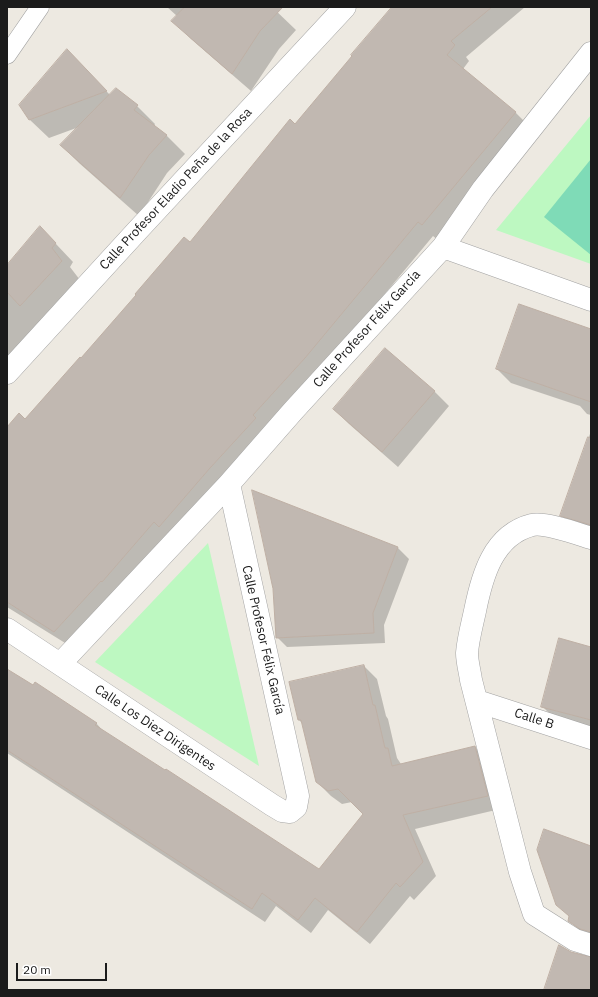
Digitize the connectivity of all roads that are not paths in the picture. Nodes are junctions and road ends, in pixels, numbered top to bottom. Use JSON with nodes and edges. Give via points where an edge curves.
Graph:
{"nodes":[{"id":1,"x":40,"y":7,"type":"edge"},
{"id":2,"x":345,"y":7,"type":"edge"},
{"id":3,"x":591,"y":53,"type":"edge"},
{"id":4,"x":7,"y":55,"type":"edge"},
{"id":5,"x":442,"y":247,"type":"junction"},
{"id":6,"x":591,"y":300,"type":"edge"},
{"id":7,"x":7,"y":373,"type":"edge"},
{"id":8,"x":229,"y":484,"type":"junction"},
{"id":9,"x":591,"y":538,"type":"edge"},
{"id":10,"x":7,"y":629,"type":"edge"},
{"id":11,"x":60,"y":664,"type":"junction"},
{"id":12,"x":477,"y":700,"type":"junction"},
{"id":13,"x":591,"y":738,"type":"edge"},
{"id":14,"x":298,"y":796,"type":"joint"},
{"id":15,"x":591,"y":945,"type":"edge"}],
"edges":[{"from":1,"to":4,"type":"lane"},
{"from":2,"to":7,"type":"street","name":"Calle Profesor Eladio Peña de la Rosa"},
{"from":3,"to":5,"type":"street","name":"Calle Profesor Félix García","via":[[483,189]]},
{"from":5,"to":6,"type":"street"},
{"from":5,"to":8,"type":"street","name":"Calle Profesor Félix García"},
{"from":8,"to":11,"type":"street","name":"Calle Profesor Félix García"},
{"from":8,"to":14,"type":"street","name":"Calle Profesor Félix García"},
{"from":9,"to":12,"type":"street","via":[[556,527],[534,524],[516,530],[502,542],[492,556],[481,583],[467,654]]},
{"from":10,"to":11,"type":"street","name":"Calle Los Diez Dirigentes"},
{"from":11,"to":14,"type":"street","name":"Calle Los Diez Dirigentes","via":[[282,811],[290,812],[296,807]]},
{"from":12,"to":13,"type":"street","name":"Calle B"},
{"from":12,"to":15,"type":"street","via":[[520,872],[534,914],[575,940]]}]}
